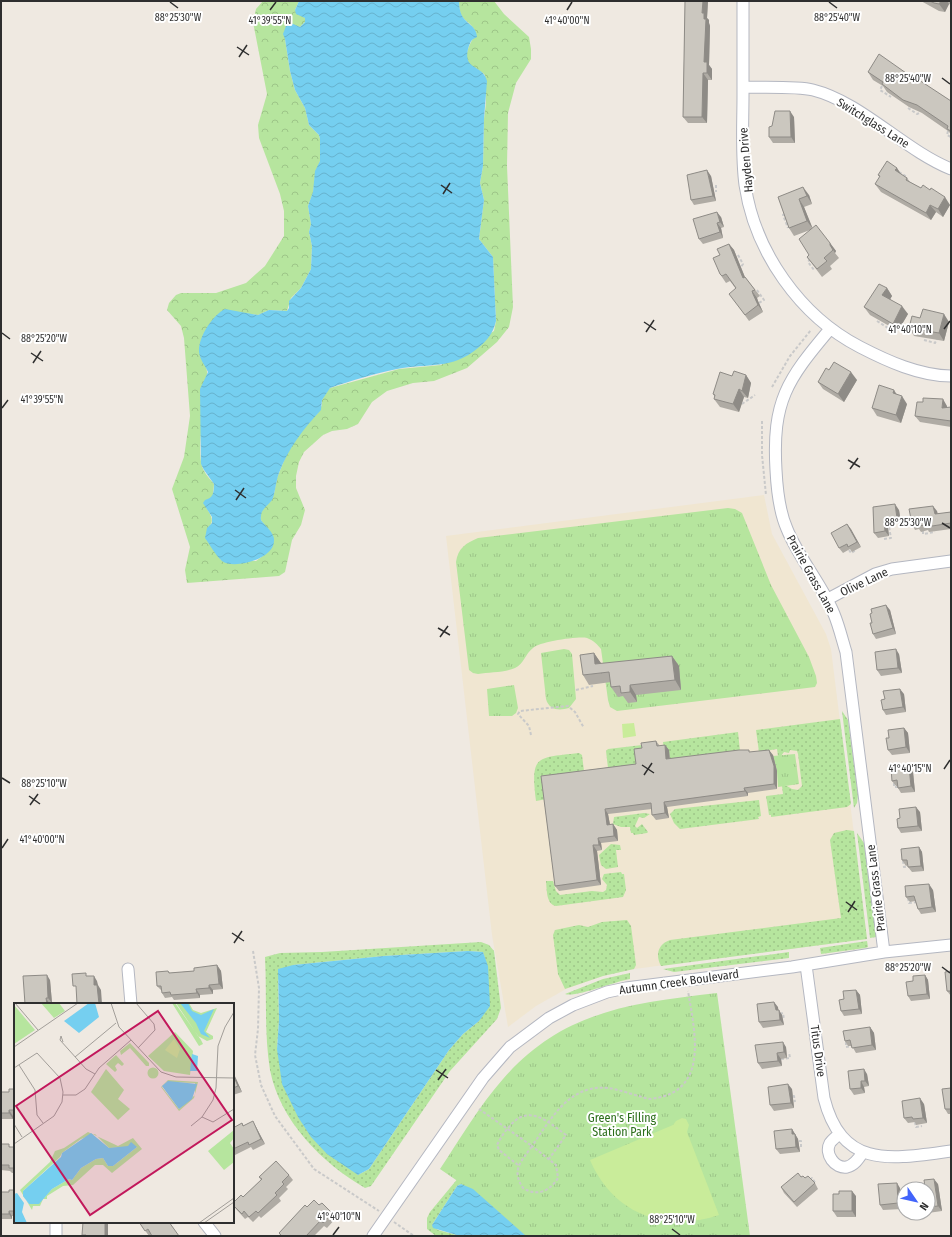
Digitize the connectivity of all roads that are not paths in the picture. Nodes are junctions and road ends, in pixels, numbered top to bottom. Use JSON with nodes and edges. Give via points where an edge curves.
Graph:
{"nodes":[{"id":1,"x":743,"y":1,"type":"edge"},
{"id":2,"x":743,"y":87,"type":"junction"},
{"id":3,"x":951,"y":169,"type":"edge"},
{"id":4,"x":830,"y":329,"type":"junction"},
{"id":5,"x":951,"y":376,"type":"edge"},
{"id":6,"x":951,"y":561,"type":"edge"},
{"id":7,"x":826,"y":600,"type":"junction"},
{"id":8,"x":951,"y":945,"type":"edge"},
{"id":9,"x":884,"y":952,"type":"junction"},
{"id":10,"x":806,"y":965,"type":"junction"},
{"id":11,"x":128,"y":969,"type":"dead end"},
{"id":12,"x":131,"y":1003,"type":"edge"},
{"id":13,"x":839,"y":1134,"type":"junction"},
{"id":14,"x":951,"y":1151,"type":"edge"},
{"id":15,"x":863,"y":1152,"type":"junction"},
{"id":16,"x":56,"y":1223,"type":"edge"},
{"id":17,"x":205,"y":1223,"type":"edge"},
{"id":18,"x":56,"y":1236,"type":"edge"},
{"id":19,"x":215,"y":1236,"type":"edge"},
{"id":20,"x":373,"y":1236,"type":"edge"}],
"edges":[{"from":1,"to":2,"type":"street","name":"Hayden Drive"},
{"from":2,"to":3,"type":"street","name":"Switchglass Lane","via":[[813,90],[847,104],[932,160]]},
{"from":2,"to":4,"type":"street","name":"Hayden Drive","via":[[742,138],[745,186],[757,230],[787,285]]},
{"from":4,"to":5,"type":"street","name":"Hayden Drive","via":[[874,354],[905,367]]},
{"from":4,"to":7,"type":"street","name":"Prairie Grass Lane","via":[[789,382],[777,417],[774,444],[776,481],[786,528]]},
{"from":6,"to":7,"type":"street","name":"Olive Lane","via":[[882,572]]},
{"from":7,"to":9,"type":"street","name":"Prairie Grass Lane","via":[[834,613],[846,652]]},
{"from":8,"to":9,"type":"street","name":"Autumn Creek Boulevard"},
{"from":9,"to":10,"type":"street","name":"Autumn Creek Boulevard"},
{"from":10,"to":13,"type":"street","name":"Titus Drive","via":[[824,1098],[827,1111]]},
{"from":10,"to":20,"type":"street","name":"Autumn Creek Boulevard","via":[[626,988],[573,1005],[549,1018],[510,1047],[487,1072]]},
{"from":11,"to":12,"type":"street"},
{"from":13,"to":15,"type":"street","name":"Titus Drive"},
{"from":13,"to":15,"type":"street","via":[[830,1144],[828,1153],[837,1165],[847,1167]]},
{"from":14,"to":15,"type":"street","name":"Titus Drive","via":[[894,1158]]},
{"from":16,"to":18,"type":"street"},
{"from":17,"to":19,"type":"street"}]}
